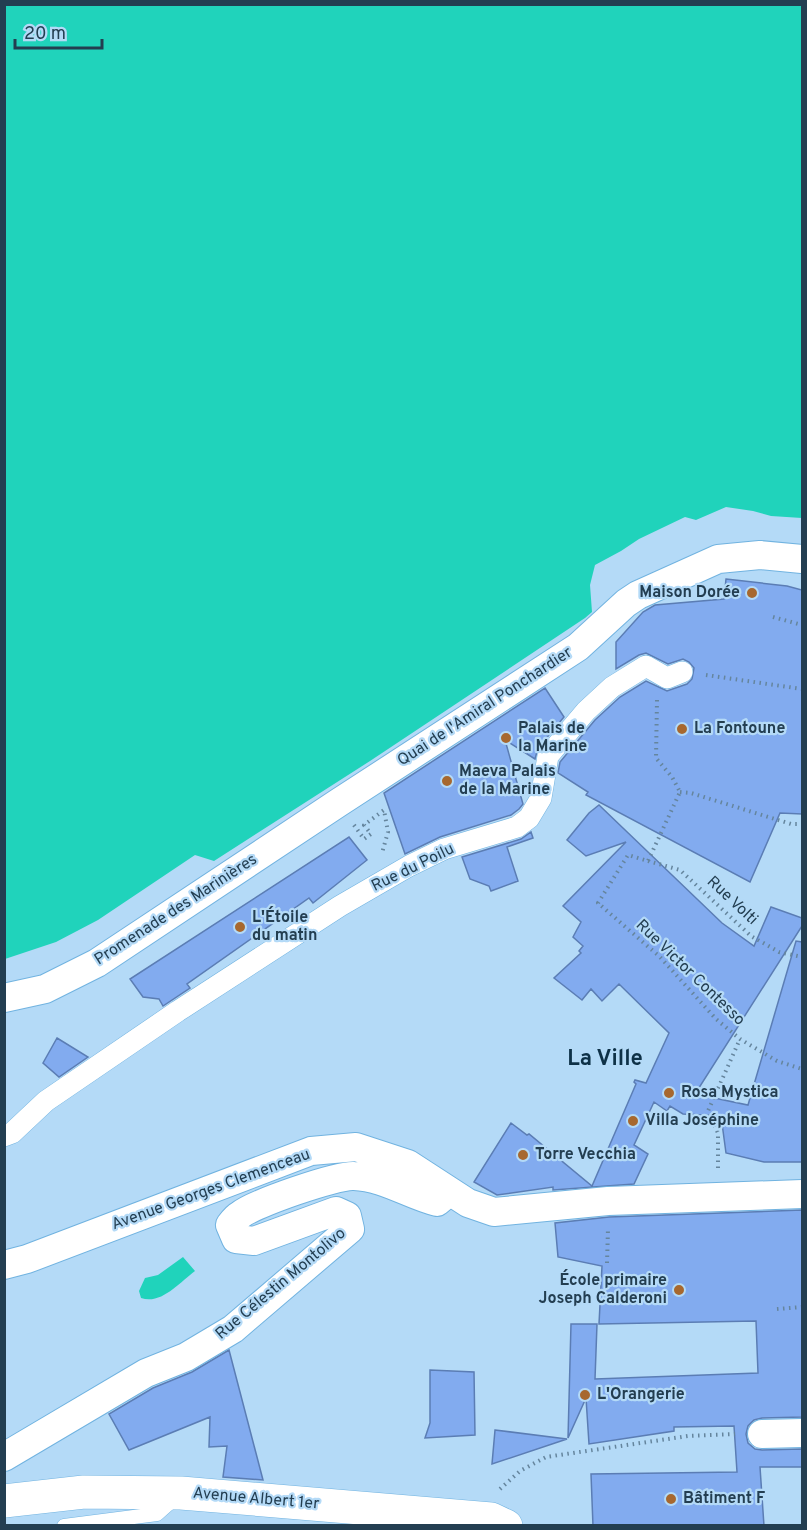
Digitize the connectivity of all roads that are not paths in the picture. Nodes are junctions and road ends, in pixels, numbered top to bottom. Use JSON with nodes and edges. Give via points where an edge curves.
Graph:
{"nodes":[{"id":1,"x":802,"y":559,"type":"edge"},
{"id":2,"x":682,"y":672,"type":"road end"},
{"id":3,"x":338,"y":803,"type":"joint"},
{"id":4,"x":4,"y":998,"type":"edge"},
{"id":5,"x":4,"y":1136,"type":"edge"},
{"id":6,"x":449,"y":1192,"type":"junction"},
{"id":7,"x":802,"y":1194,"type":"edge"},
{"id":8,"x":4,"y":1265,"type":"edge"},
{"id":9,"x":802,"y":1433,"type":"edge"},
{"id":10,"x":762,"y":1434,"type":"road end"},
{"id":11,"x":4,"y":1457,"type":"edge"},
{"id":12,"x":181,"y":1492,"type":"junction"},
{"id":13,"x":4,"y":1501,"type":"edge"},
{"id":14,"x":498,"y":1522,"type":"edge"},
{"id":15,"x":64,"y":1526,"type":"edge"}],
"edges":[{"from":1,"to":3,"type":"street","name":"Quai de l'Amiral Ponchardier","via":[[760,555],[718,559],[638,595],[578,647]]},
{"from":2,"to":5,"type":"street","name":"Rue du Poilu","via":[[667,678],[646,666],[612,687],[586,711],[548,756],[541,798],[529,818],[517,827],[444,849],[339,906],[46,1101]]},
{"from":3,"to":4,"type":"street","name":"Promenade des Marinières","via":[[97,963],[45,989]]},
{"from":6,"to":7,"type":"street","name":"Avenue Georges Clemenceau","via":[[494,1212],[608,1202]]},
{"from":6,"to":8,"type":"street","name":"Avenue Georges Clemenceau","via":[[408,1164],[356,1147],[311,1151]]},
{"from":6,"to":11,"type":"street","name":"Rue Célestin Montolivo","via":[[437,1202],[385,1182],[352,1176],[310,1186],[241,1213],[230,1225],[236,1239],[254,1241],[336,1211],[347,1216],[350,1229],[233,1329],[186,1357],[146,1373]]},
{"from":9,"to":10,"type":"street"},
{"from":12,"to":13,"type":"main road","name":"Avenue Albert 1er","via":[[84,1492]]},
{"from":12,"to":14,"type":"main road","name":"Avenue Albert 1er"},
{"from":12,"to":15,"type":"lane","via":[[157,1514]]}]}
